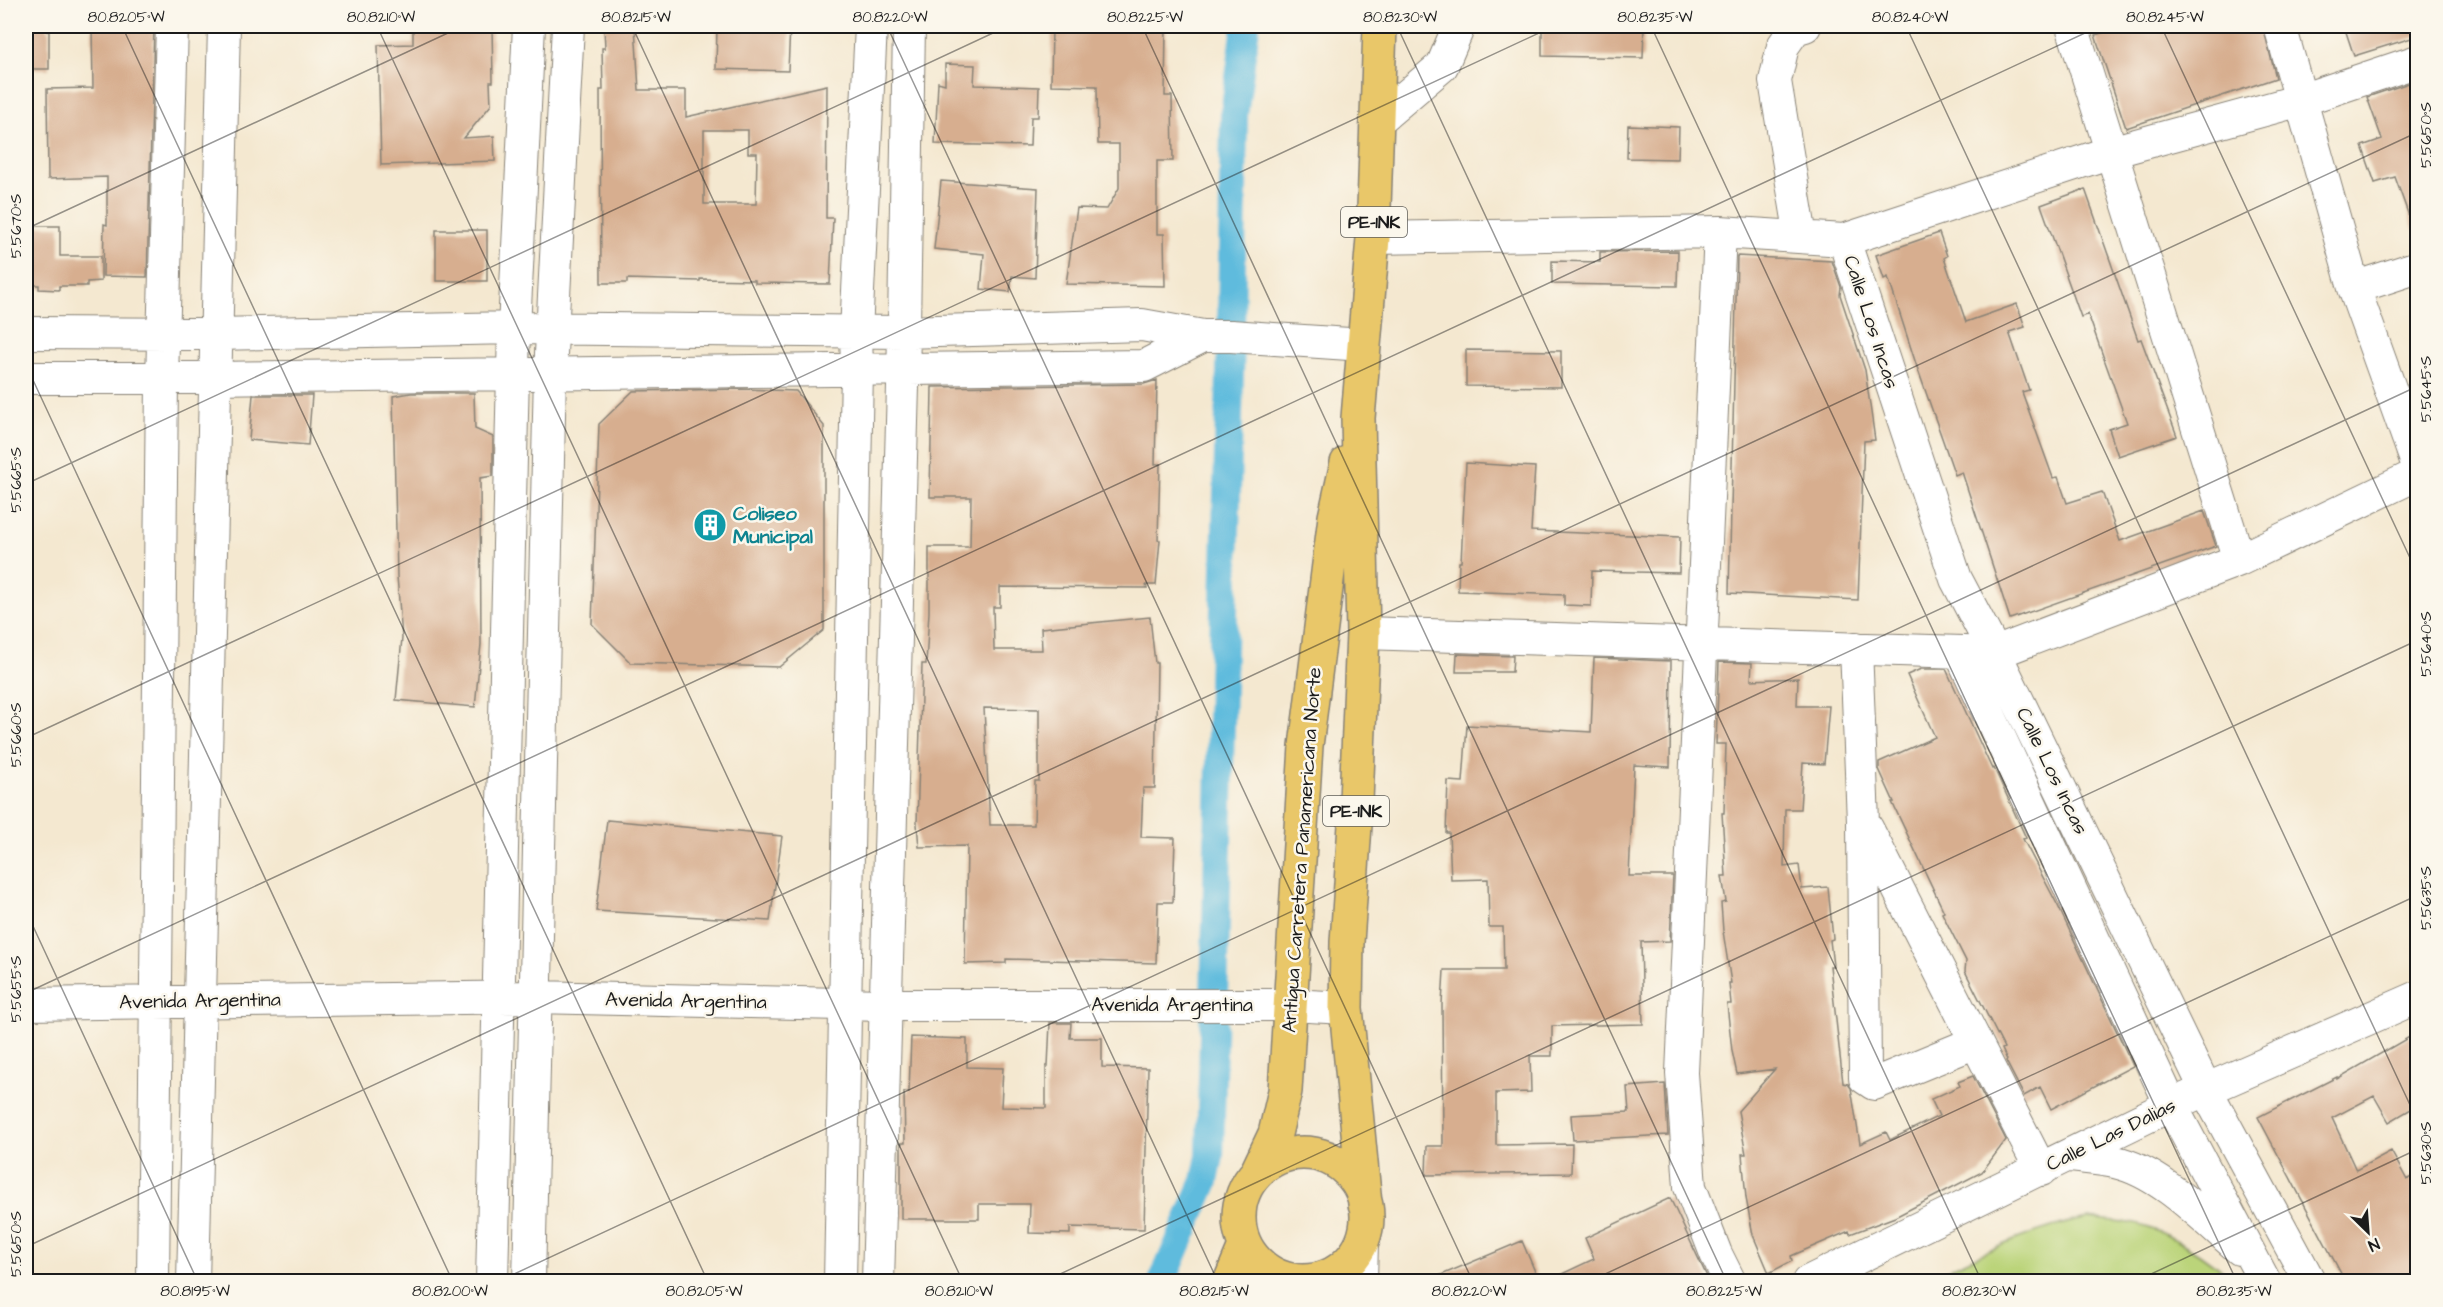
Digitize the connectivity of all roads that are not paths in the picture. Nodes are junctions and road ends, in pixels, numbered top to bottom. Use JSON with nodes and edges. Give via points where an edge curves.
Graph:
{"nodes":[{"id":1,"x":172,"y":26,"type":"edge"},
{"id":2,"x":224,"y":26,"type":"edge"},
{"id":3,"x":529,"y":26,"type":"edge"},
{"id":4,"x":568,"y":26,"type":"edge"},
{"id":5,"x":871,"y":26,"type":"edge"},
{"id":6,"x":909,"y":26,"type":"edge"},
{"id":7,"x":1380,"y":26,"type":"edge"},
{"id":8,"x":1459,"y":26,"type":"edge"},
{"id":9,"x":1805,"y":26,"type":"edge"},
{"id":10,"x":2072,"y":26,"type":"edge"},
{"id":11,"x":2280,"y":26,"type":"edge"},
{"id":12,"x":2418,"y":61,"type":"edge"},
{"id":13,"x":2301,"y":100,"type":"junction"},
{"id":14,"x":1376,"y":122,"type":"junction"},
{"id":15,"x":2111,"y":152,"type":"junction"},
{"id":16,"x":1720,"y":232,"type":"junction"},
{"id":17,"x":1801,"y":237,"type":"junction"},
{"id":18,"x":1373,"y":238,"type":"junction"},
{"id":19,"x":1844,"y":240,"type":"junction"},
{"id":20,"x":2418,"y":267,"type":"edge"},
{"id":21,"x":2354,"y":288,"type":"junction"},
{"id":22,"x":514,"y":328,"type":"junction"},
{"id":23,"x":551,"y":330,"type":"junction"},
{"id":24,"x":856,"y":332,"type":"junction"},
{"id":25,"x":903,"y":332,"type":"junction"},
{"id":26,"x":26,"y":333,"type":"edge"},
{"id":27,"x":163,"y":333,"type":"junction"},
{"id":28,"x":216,"y":334,"type":"junction"},
{"id":29,"x":1203,"y":336,"type":"junction"},
{"id":30,"x":1364,"y":345,"type":"junction"},
{"id":31,"x":903,"y":368,"type":"junction"},
{"id":32,"x":857,"y":369,"type":"junction"},
{"id":33,"x":549,"y":373,"type":"junction"},
{"id":34,"x":513,"y":374,"type":"junction"},
{"id":35,"x":26,"y":378,"type":"edge"},
{"id":36,"x":162,"y":378,"type":"junction"},
{"id":37,"x":214,"y":378,"type":"junction"},
{"id":38,"x":1358,"y":418,"type":"junction"},
{"id":39,"x":2418,"y":466,"type":"edge"},
{"id":40,"x":2418,"y":474,"type":"edge"},
{"id":41,"x":2240,"y":560,"type":"junction"},
{"id":42,"x":1363,"y":633,"type":"junction"},
{"id":43,"x":1702,"y":644,"type":"junction"},
{"id":44,"x":1856,"y":648,"type":"junction"},
{"id":45,"x":1960,"y":652,"type":"junction"},
{"id":46,"x":1995,"y":653,"type":"junction"},
{"id":47,"x":1863,"y":822,"type":"junction"},
{"id":48,"x":535,"y":997,"type":"junction"},
{"id":49,"x":2418,"y":997,"type":"edge"},
{"id":50,"x":500,"y":998,"type":"junction"},
{"id":51,"x":157,"y":1000,"type":"junction"},
{"id":52,"x":200,"y":1000,"type":"junction"},
{"id":53,"x":26,"y":1004,"type":"edge"},
{"id":54,"x":846,"y":1004,"type":"junction"},
{"id":55,"x":884,"y":1005,"type":"junction"},
{"id":56,"x":1290,"y":1005,"type":"junction"},
{"id":57,"x":1346,"y":1008,"type":"junction"},
{"id":58,"x":1976,"y":1042,"type":"junction"},
{"id":59,"x":2206,"y":1090,"type":"junction"},
{"id":60,"x":2171,"y":1105,"type":"junction"},
{"id":61,"x":2069,"y":1155,"type":"junction"},
{"id":62,"x":2041,"y":1170,"type":"junction"},
{"id":63,"x":1257,"y":1172,"type":"junction"},
{"id":64,"x":1365,"y":1204,"type":"junction"},
{"id":65,"x":1245,"y":1246,"type":"junction"},
{"id":66,"x":1350,"y":1267,"type":"edge"},
{"id":67,"x":2259,"y":1271,"type":"edge"},
{"id":68,"x":1273,"y":1277,"type":"edge"},
{"id":69,"x":153,"y":1281,"type":"edge"},
{"id":70,"x":193,"y":1281,"type":"edge"},
{"id":71,"x":492,"y":1281,"type":"edge"},
{"id":72,"x":529,"y":1281,"type":"edge"},
{"id":73,"x":840,"y":1281,"type":"edge"},
{"id":74,"x":878,"y":1281,"type":"edge"},
{"id":75,"x":1230,"y":1281,"type":"edge"},
{"id":76,"x":1730,"y":1281,"type":"edge"},
{"id":77,"x":1808,"y":1281,"type":"edge"},
{"id":78,"x":2310,"y":1281,"type":"edge"}],
"edges":[{"from":1,"to":27,"type":"street"},
{"from":2,"to":28,"type":"street"},
{"from":3,"to":22,"type":"street"},
{"from":4,"to":23,"type":"street"},
{"from":5,"to":24,"type":"street"},
{"from":6,"to":25,"type":"street"},
{"from":7,"to":14,"type":"main road","name":"Antigua Carretera Panamericana Norte","number":"PE-1NK"},
{"from":8,"to":14,"type":"street","via":[[1442,66]]},
{"from":9,"to":17,"type":"street","via":[[1795,28],[1783,46],[1775,81]]},
{"from":10,"to":15,"type":"street"},
{"from":11,"to":13,"type":"street"},
{"from":12,"to":13,"type":"street"},
{"from":13,"to":15,"type":"street"},
{"from":13,"to":21,"type":"street"},
{"from":14,"to":18,"type":"main road","name":"Antigua Carretera Panamericana Norte","number":"PE-1NK"},
{"from":15,"to":19,"type":"street"},
{"from":15,"to":41,"type":"street"},
{"from":16,"to":17,"type":"street"},
{"from":16,"to":18,"type":"street"},
{"from":16,"to":43,"type":"street"},
{"from":17,"to":19,"type":"street"},
{"from":18,"to":30,"type":"main road","name":"Antigua Carretera Panamericana Norte","number":"PE-1NK"},
{"from":19,"to":46,"type":"street","name":"Calle Los Incas","via":[[1956,579]]},
{"from":20,"to":21,"type":"street"},
{"from":21,"to":39,"type":"street"},
{"from":22,"to":23,"type":"street"},
{"from":22,"to":28,"type":"street"},
{"from":22,"to":34,"type":"street"},
{"from":23,"to":24,"type":"street"},
{"from":23,"to":33,"type":"street"},
{"from":24,"to":25,"type":"street"},
{"from":24,"to":32,"type":"street"},
{"from":25,"to":29,"type":"street","via":[[1142,325]]},
{"from":25,"to":31,"type":"street"},
{"from":26,"to":27,"type":"street"},
{"from":27,"to":28,"type":"street"},
{"from":27,"to":36,"type":"street"},
{"from":28,"to":37,"type":"street"},
{"from":29,"to":30,"type":"street"},
{"from":29,"to":31,"type":"street","via":[[1144,366]]},
{"from":30,"to":38,"type":"main road","name":"Antigua Carretera Panamericana Norte","number":"PE-1NK"},
{"from":31,"to":32,"type":"street"},
{"from":31,"to":55,"type":"street"},
{"from":32,"to":33,"type":"street"},
{"from":32,"to":54,"type":"street"},
{"from":33,"to":34,"type":"street"},
{"from":33,"to":48,"type":"street"},
{"from":34,"to":37,"type":"street"},
{"from":34,"to":50,"type":"street"},
{"from":35,"to":36,"type":"street"},
{"from":36,"to":37,"type":"street"},
{"from":36,"to":51,"type":"street"},
{"from":37,"to":52,"type":"street"},
{"from":38,"to":42,"type":"main road","name":"Antigua Carretera Panamericana Norte","number":"PE-1NK"},
{"from":38,"to":56,"type":"main road","name":"Antigua Carretera Panamericana Norte","number":"PE-1NK","via":[[1335,517],[1308,735]]},
{"from":40,"to":41,"type":"street"},
{"from":41,"to":46,"type":"street"},
{"from":42,"to":43,"type":"street"},
{"from":42,"to":57,"type":"main road","name":"Antigua Carretera Panamericana Norte","number":"PE-1NK"},
{"from":43,"to":44,"type":"street"},
{"from":43,"to":76,"type":"street","via":[[1682,1073],[1690,1187]]},
{"from":44,"to":45,"type":"street"},
{"from":44,"to":47,"type":"street"},
{"from":45,"to":46,"type":"street"},
{"from":45,"to":60,"type":"street"},
{"from":46,"to":59,"type":"street","name":"Calle Los Incas"},
{"from":47,"to":58,"type":"street"},
{"from":47,"to":58,"type":"street","via":[[1865,1078],[1874,1084]]},
{"from":48,"to":50,"type":"street","name":"Avenida Argentina"},
{"from":48,"to":54,"type":"street","name":"Avenida Argentina"},
{"from":48,"to":72,"type":"street"},
{"from":49,"to":59,"type":"street","name":"Calle Las Dalias"},
{"from":50,"to":52,"type":"street","name":"Avenida Argentina"},
{"from":50,"to":71,"type":"street"},
{"from":51,"to":52,"type":"street","name":"Avenida Argentina"},
{"from":51,"to":53,"type":"street","name":"Avenida Argentina"},
{"from":51,"to":69,"type":"street"},
{"from":52,"to":70,"type":"street"},
{"from":54,"to":55,"type":"street","name":"Avenida Argentina"},
{"from":54,"to":73,"type":"street"},
{"from":55,"to":56,"type":"street","name":"Avenida Argentina"},
{"from":55,"to":74,"type":"street"},
{"from":56,"to":57,"type":"street","name":"Avenida Argentina"},
{"from":56,"to":63,"type":"main road","name":"Antigua Carretera Panamericana Norte","number":"PE-1NK","via":[[1285,1090],[1275,1134]]},
{"from":57,"to":64,"type":"main road","name":"Antigua Carretera Panamericana Norte","number":"PE-1NK"},
{"from":58,"to":62,"type":"street"},
{"from":59,"to":60,"type":"street","name":"Calle Las Dalias"},
{"from":59,"to":78,"type":"street","name":"Calle Los Incas"},
{"from":60,"to":61,"type":"street","name":"Calle Las Dalias"},
{"from":60,"to":67,"type":"street"},
{"from":61,"to":62,"type":"street","name":"Calle Las Dalias"},
{"from":61,"to":67,"type":"street","via":[[2117,1162],[2154,1179],[2185,1200]]},
{"from":62,"to":77,"type":"street","name":"Calle Las Dalias"},
{"from":63,"to":64,"type":"main road","number":"PE-1NK","via":[[1273,1160],[1292,1154],[1312,1154],[1343,1167]]},
{"from":63,"to":65,"type":"main road","number":"PE-1NK","via":[[1245,1188],[1239,1207],[1239,1227]]},
{"from":64,"to":66,"type":"main road","number":"PE-1NK","via":[[1367,1223]]},
{"from":65,"to":68,"type":"main road","number":"PE-1NK"},
{"from":65,"to":75,"type":"main road"},
{"from":66,"to":68,"type":"main road","number":"PE-1NK","via":[[1309,1281]]}]}
